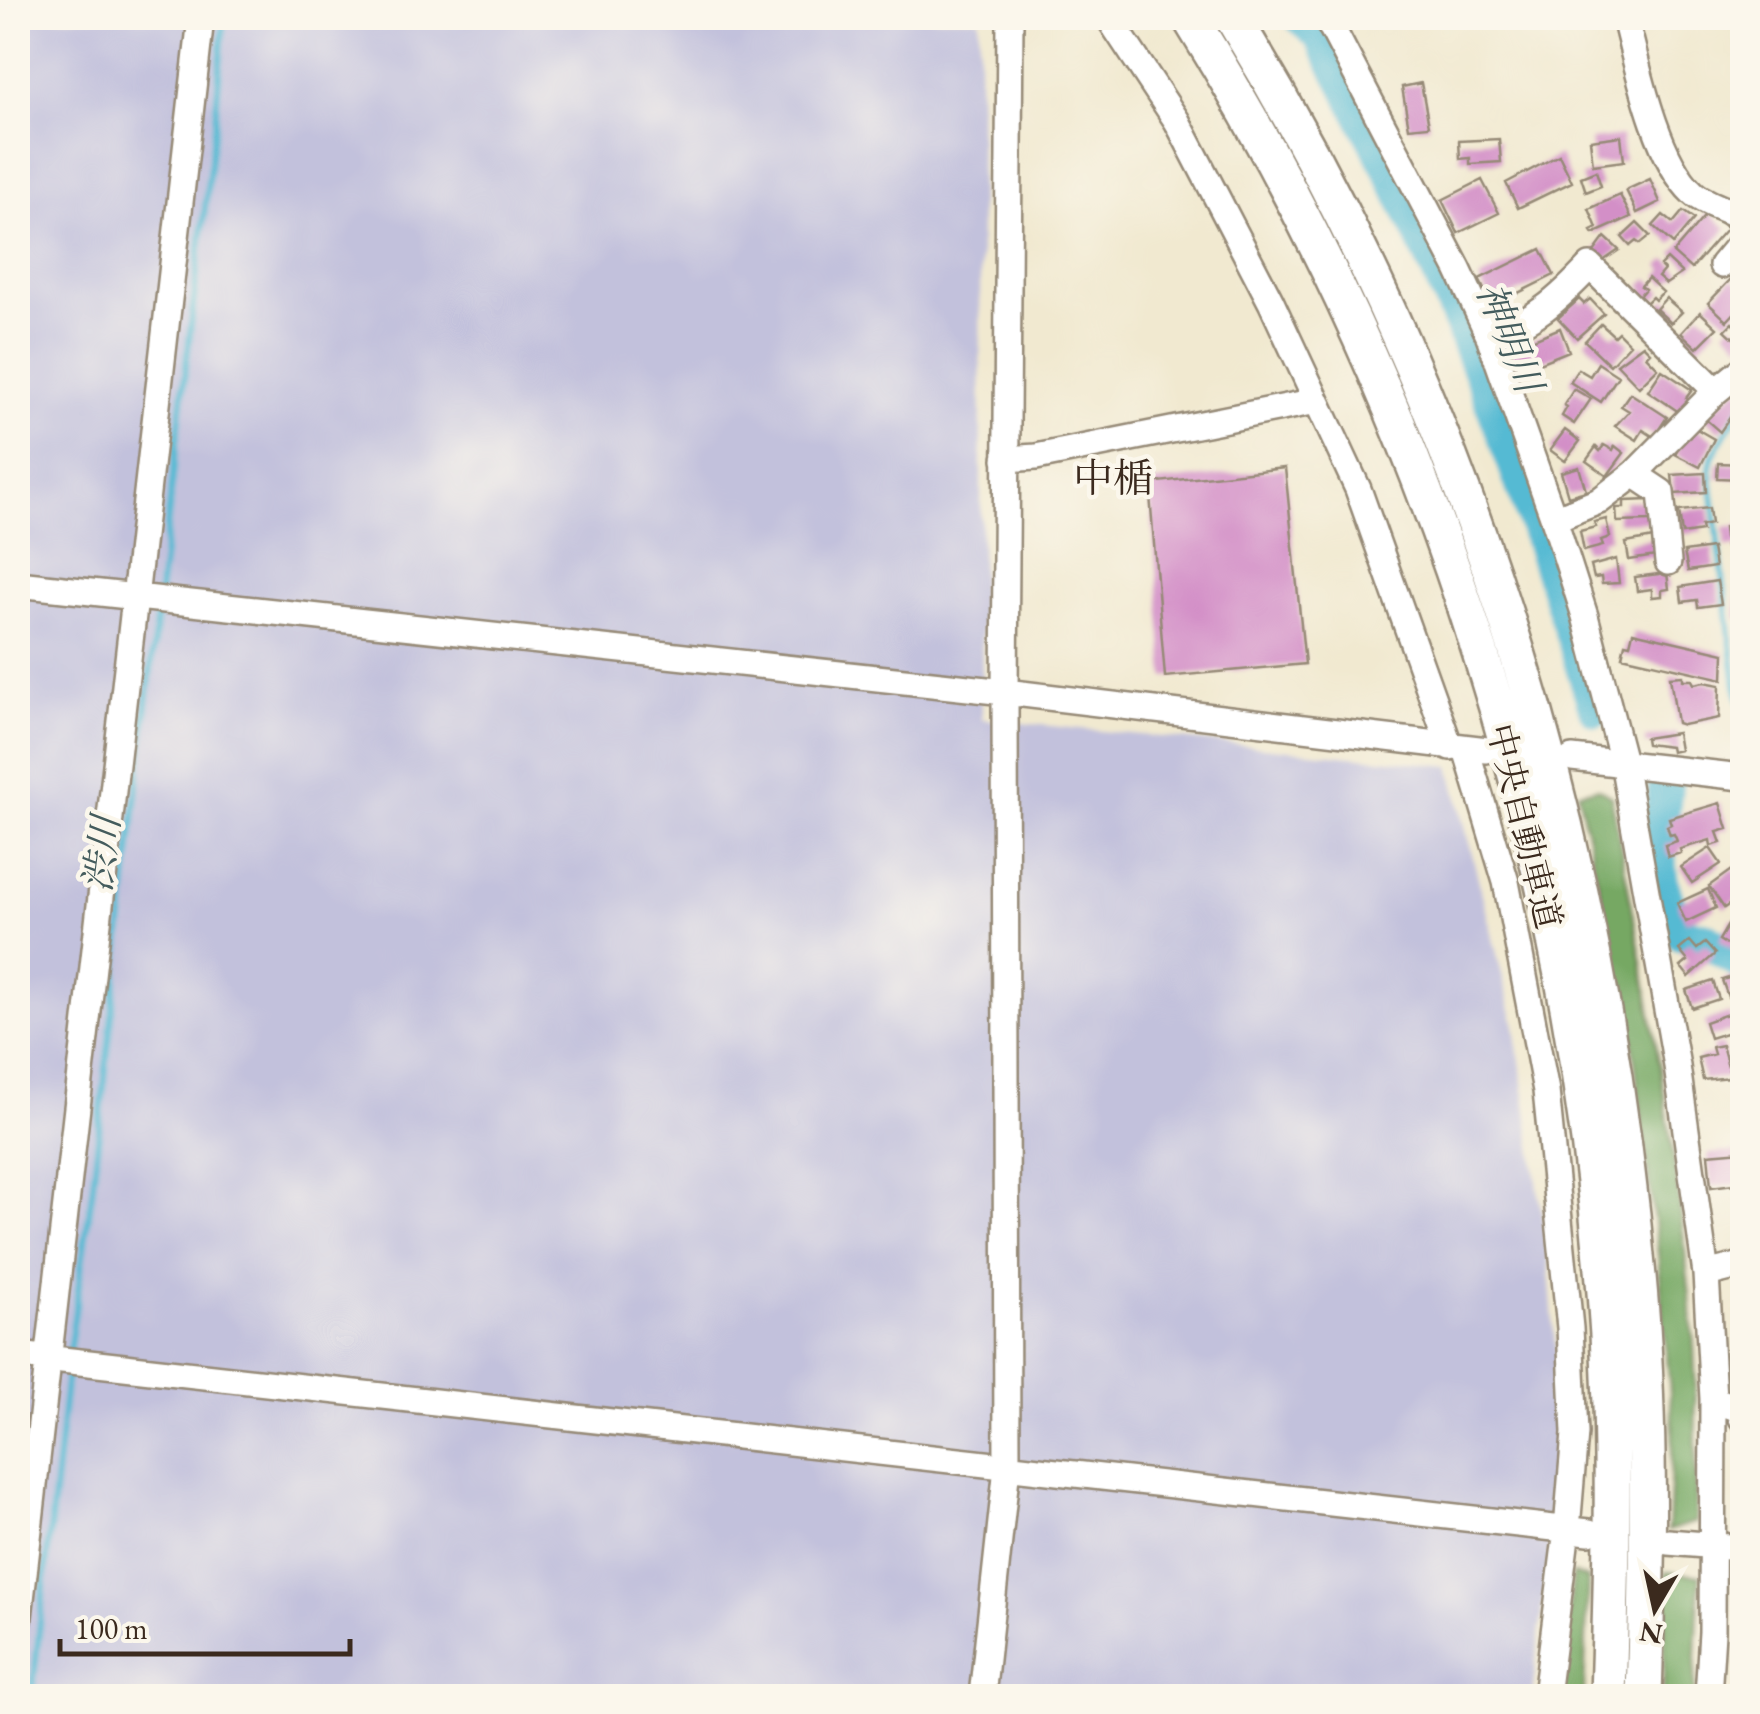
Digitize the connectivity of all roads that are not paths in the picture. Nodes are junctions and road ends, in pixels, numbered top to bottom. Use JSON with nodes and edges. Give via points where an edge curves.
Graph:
{"nodes":[{"id":1,"x":201,"y":18,"type":"edge"},
{"id":2,"x":1010,"y":18,"type":"edge"},
{"id":3,"x":1108,"y":18,"type":"edge"},
{"id":4,"x":1190,"y":18,"type":"edge"},
{"id":5,"x":1233,"y":18,"type":"edge"},
{"id":6,"x":1324,"y":18,"type":"edge"},
{"id":7,"x":1625,"y":18,"type":"edge"},
{"id":8,"x":1742,"y":217,"type":"edge"},
{"id":9,"x":1742,"y":241,"type":"edge"},
{"id":10,"x":1722,"y":264,"type":"dead end"},
{"id":11,"x":1489,"y":336,"type":"junction"},
{"id":12,"x":1742,"y":370,"type":"edge"},
{"id":13,"x":1716,"y":391,"type":"junction"},
{"id":14,"x":1317,"y":402,"type":"junction"},
{"id":15,"x":1006,"y":459,"type":"junction"},
{"id":16,"x":1634,"y":474,"type":"junction"},
{"id":17,"x":1554,"y":519,"type":"junction"},
{"id":18,"x":1668,"y":562,"type":"dead end"},
{"id":19,"x":18,"y":584,"type":"edge"},
{"id":20,"x":151,"y":599,"type":"junction"},
{"id":21,"x":1005,"y":692,"type":"junction"},
{"id":22,"x":1467,"y":749,"type":"junction"},
{"id":23,"x":1572,"y":758,"type":"dead end"},
{"id":24,"x":1623,"y":762,"type":"junction"},
{"id":25,"x":1742,"y":777,"type":"edge"},
{"id":26,"x":1742,"y":1265,"type":"edge"},
{"id":27,"x":1706,"y":1274,"type":"junction"},
{"id":28,"x":18,"y":1355,"type":"edge"},
{"id":29,"x":61,"y":1360,"type":"junction"},
{"id":30,"x":1714,"y":1399,"type":"junction"},
{"id":31,"x":1742,"y":1418,"type":"edge"},
{"id":32,"x":1008,"y":1467,"type":"junction"},
{"id":33,"x":1578,"y":1530,"type":"junction"},
{"id":34,"x":1668,"y":1542,"type":"dead end"},
{"id":35,"x":1712,"y":1545,"type":"junction"},
{"id":36,"x":1742,"y":1548,"type":"edge"},
{"id":37,"x":18,"y":1626,"type":"edge"},
{"id":38,"x":982,"y":1696,"type":"edge"},
{"id":39,"x":1546,"y":1696,"type":"edge"},
{"id":40,"x":1608,"y":1696,"type":"edge"},
{"id":41,"x":1644,"y":1696,"type":"edge"},
{"id":42,"x":1708,"y":1696,"type":"edge"}],
"edges":[{"from":1,"to":20,"type":"street"},
{"from":2,"to":15,"type":"street"},
{"from":3,"to":14,"type":"street","via":[[1177,121]]},
{"from":4,"to":40,"type":"highway","name":"中央自動車道","via":[[1330,274],[1384,396],[1479,650],[1516,778],[1573,1042],[1608,1334]]},
{"from":5,"to":41,"type":"highway","name":"中央自動車道","via":[[1370,270],[1424,392],[1516,643],[1552,770],[1606,1030],[1628,1175],[1642,1330]]},
{"from":6,"to":11,"type":"street"},
{"from":7,"to":8,"type":"street","via":[[1644,95],[1671,161],[1694,194]]},
{"from":9,"to":10,"type":"street"},
{"from":11,"to":13,"type":"street","via":[[1543,312],[1590,266]]},
{"from":11,"to":17,"type":"street"},
{"from":12,"to":13,"type":"street"},
{"from":13,"to":16,"type":"street"},
{"from":14,"to":15,"type":"street"},
{"from":14,"to":22,"type":"street"},
{"from":15,"to":21,"type":"street"},
{"from":16,"to":17,"type":"street","via":[[1599,501]]},
{"from":16,"to":18,"type":"street","via":[[1661,492]]},
{"from":17,"to":24,"type":"street"},
{"from":19,"to":20,"type":"street"},
{"from":20,"to":21,"type":"street"},
{"from":20,"to":29,"type":"street"},
{"from":21,"to":22,"type":"street"},
{"from":21,"to":32,"type":"street"},
{"from":22,"to":33,"type":"street","via":[[1506,882],[1546,1091],[1570,1328]]},
{"from":23,"to":24,"type":"street"},
{"from":24,"to":25,"type":"street"},
{"from":24,"to":27,"type":"street"},
{"from":26,"to":27,"type":"street"},
{"from":27,"to":30,"type":"street"},
{"from":28,"to":29,"type":"street"},
{"from":29,"to":32,"type":"street"},
{"from":29,"to":37,"type":"street"},
{"from":30,"to":31,"type":"street","via":[[1739,1409]]},
{"from":30,"to":35,"type":"street"},
{"from":32,"to":33,"type":"street"},
{"from":32,"to":38,"type":"street"},
{"from":33,"to":39,"type":"street"},
{"from":34,"to":35,"type":"street"},
{"from":35,"to":36,"type":"street"},
{"from":35,"to":42,"type":"street"}]}
